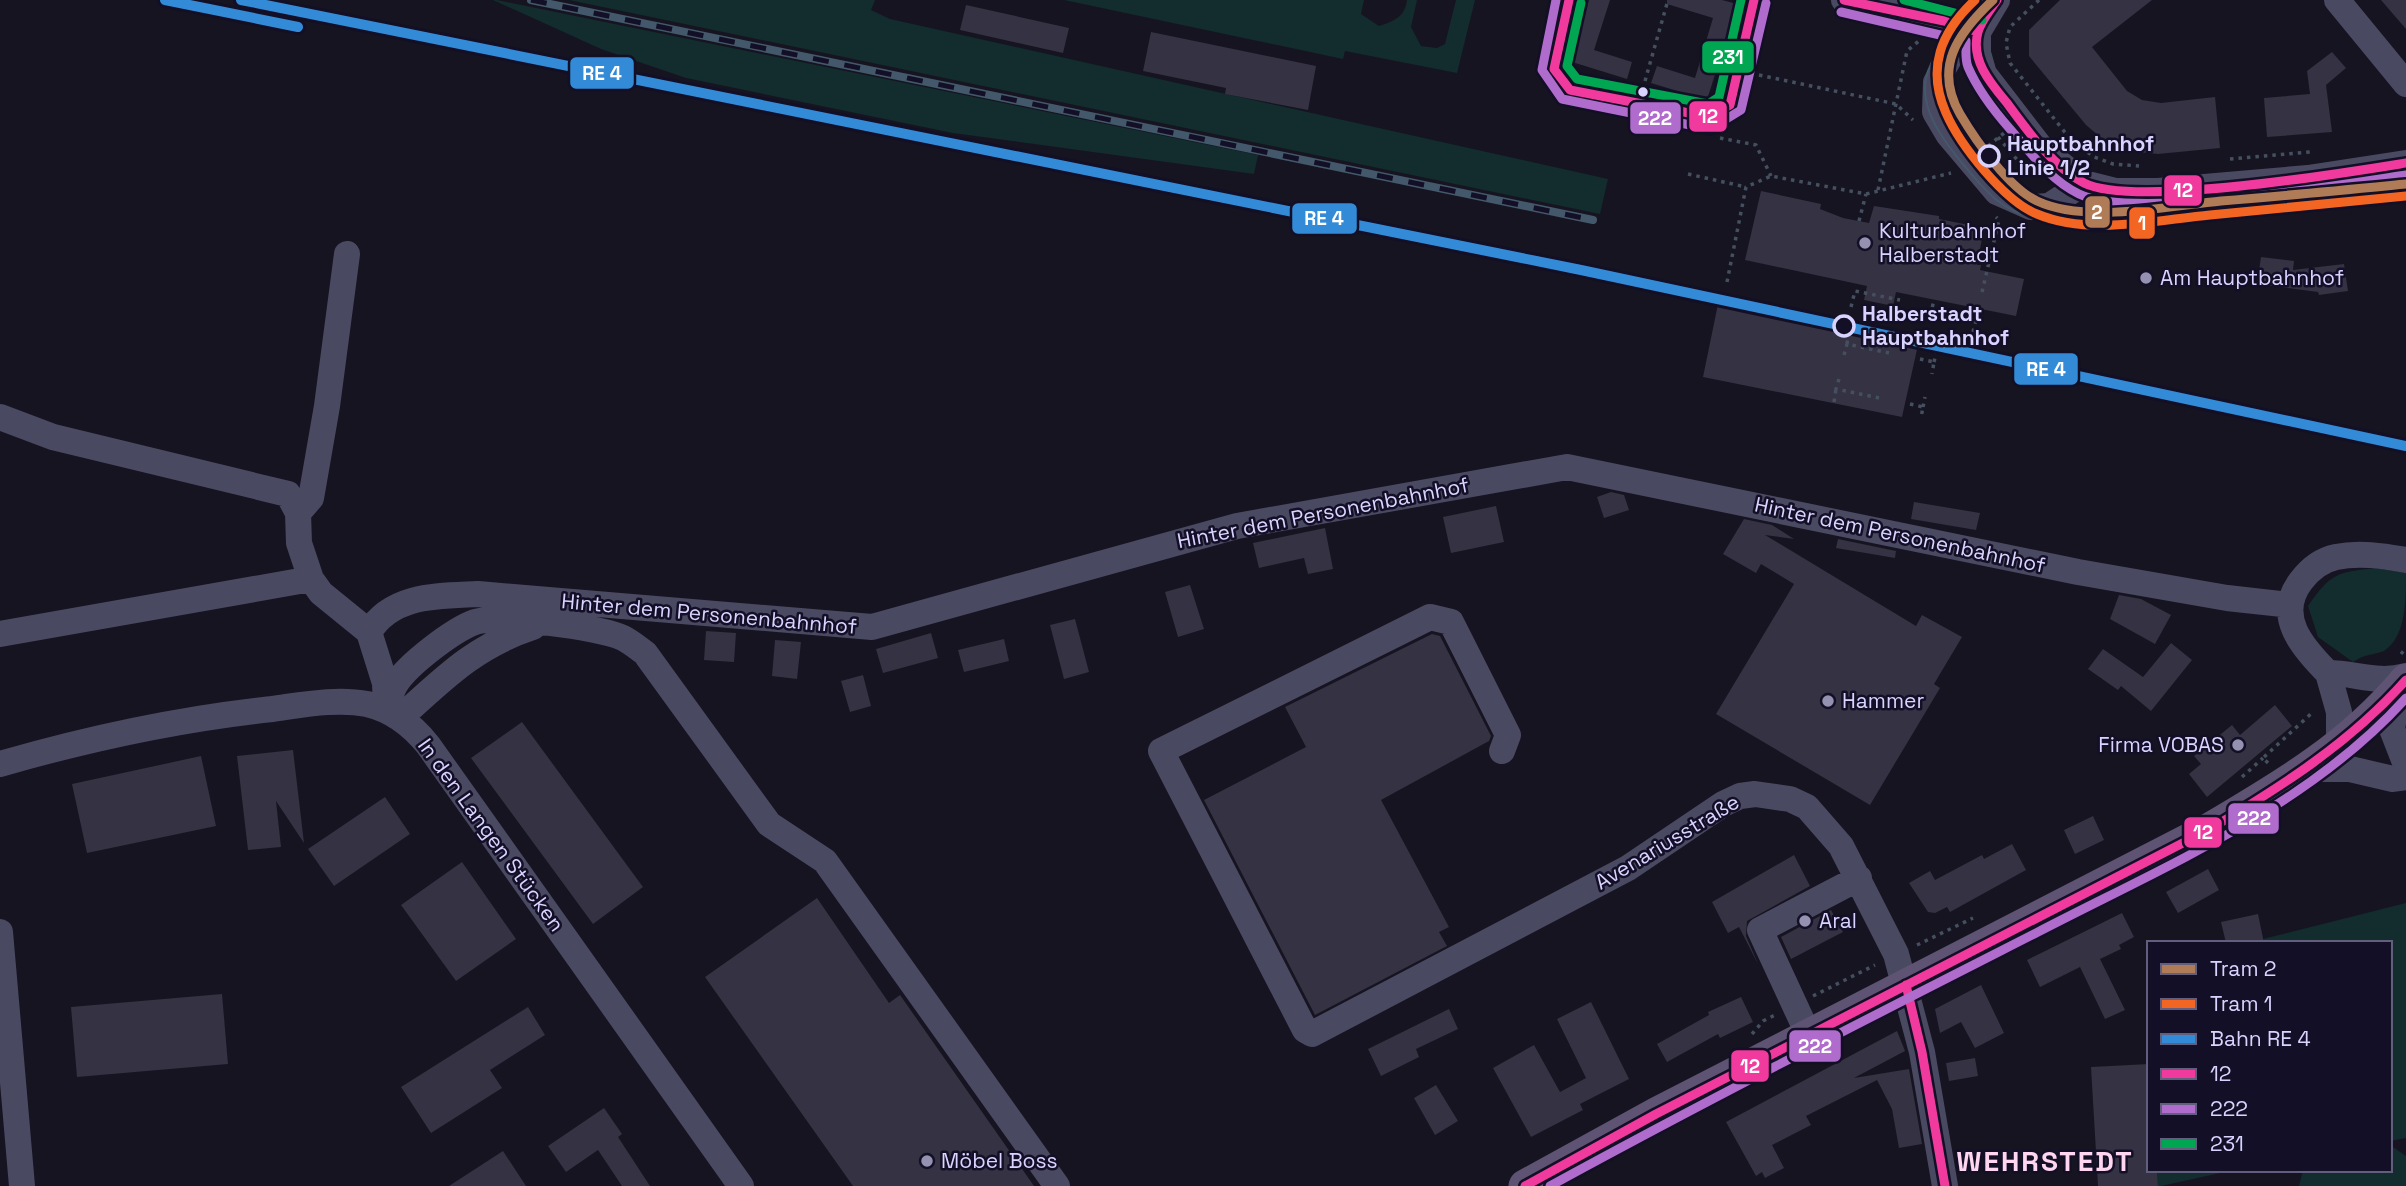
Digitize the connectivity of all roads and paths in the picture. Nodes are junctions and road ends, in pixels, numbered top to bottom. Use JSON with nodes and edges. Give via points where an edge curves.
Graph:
{"nodes":[{"id":1,"x":1569,"y":0,"type":"edge"},
{"id":2,"x":1754,"y":0,"type":"edge"},
{"id":3,"x":1844,"y":0,"type":"edge"},
{"id":4,"x":1997,"y":0,"type":"edge"},
{"id":5,"x":2039,"y":0,"type":"edge"},
{"id":6,"x":2337,"y":0,"type":"edge"},
{"id":7,"x":1944,"y":21,"type":"junction"},
{"id":8,"x":1978,"y":32,"type":"junction"},
{"id":9,"x":1737,"y":71,"type":"junction"},
{"id":10,"x":2406,"y":84,"type":"edge"},
{"id":11,"x":1896,"y":104,"type":"junction"},
{"id":12,"x":2019,"y":121,"type":"junction"},
{"id":13,"x":1915,"y":122,"type":"dead end"},
{"id":14,"x":2316,"y":152,"type":"dead end"},
{"id":15,"x":1971,"y":160,"type":"junction"},
{"id":16,"x":2221,"y":160,"type":"dead end"},
{"id":17,"x":2406,"y":163,"type":"edge"},
{"id":18,"x":2146,"y":166,"type":"dead end"},
{"id":19,"x":1688,"y":174,"type":"dead end"},
{"id":20,"x":2084,"y":183,"type":"junction"},
{"id":21,"x":1746,"y":187,"type":"junction"},
{"id":22,"x":1878,"y":190,"type":"junction"},
{"id":23,"x":1866,"y":194,"type":"junction"},
{"id":24,"x":1993,"y":211,"type":"dead end"},
{"id":25,"x":1859,"y":221,"type":"dead end"},
{"id":26,"x":346,"y":254,"type":"dead end"},
{"id":27,"x":1980,"y":271,"type":"dead end"},
{"id":28,"x":1986,"y":272,"type":"junction"},
{"id":29,"x":1727,"y":282,"type":"dead end"},
{"id":30,"x":1982,"y":292,"type":"dead end"},
{"id":31,"x":1900,"y":300,"type":"dead end"},
{"id":32,"x":1931,"y":305,"type":"dead end"},
{"id":33,"x":1851,"y":307,"type":"dead end"},
{"id":34,"x":1979,"y":307,"type":"dead end"},
{"id":35,"x":1942,"y":326,"type":"dead end"},
{"id":36,"x":1849,"y":331,"type":"dead end"},
{"id":37,"x":1973,"y":332,"type":"dead end"},
{"id":38,"x":1847,"y":344,"type":"junction"},
{"id":39,"x":1937,"y":349,"type":"dead end"},
{"id":40,"x":1889,"y":353,"type":"dead end"},
{"id":41,"x":1844,"y":355,"type":"dead end"},
{"id":42,"x":1920,"y":359,"type":"dead end"},
{"id":43,"x":1934,"y":362,"type":"junction"},
{"id":44,"x":1932,"y":374,"type":"dead end"},
{"id":45,"x":1839,"y":379,"type":"dead end"},
{"id":46,"x":1836,"y":389,"type":"junction"},
{"id":47,"x":1925,"y":397,"type":"dead end"},
{"id":48,"x":1879,"y":398,"type":"dead end"},
{"id":49,"x":1834,"y":402,"type":"dead end"},
{"id":50,"x":1910,"y":404,"type":"dead end"},
{"id":51,"x":1923,"y":407,"type":"junction"},
{"id":52,"x":0,"y":417,"type":"edge"},
{"id":53,"x":1921,"y":418,"type":"dead end"},
{"id":54,"x":298,"y":513,"type":"junction"},
{"id":55,"x":2406,"y":560,"type":"edge"},
{"id":56,"x":311,"y":579,"type":"junction"},
{"id":57,"x":2290,"y":605,"type":"junction"},
{"id":58,"x":369,"y":632,"type":"junction"},
{"id":59,"x":0,"y":634,"type":"edge"},
{"id":60,"x":2328,"y":673,"type":"junction"},
{"id":61,"x":2403,"y":682,"type":"edge"},
{"id":62,"x":393,"y":714,"type":"junction"},
{"id":63,"x":2310,"y":715,"type":"dead end"},
{"id":64,"x":2339,"y":747,"type":"junction"},
{"id":65,"x":1503,"y":751,"type":"dead end"},
{"id":66,"x":0,"y":764,"type":"edge"},
{"id":67,"x":2406,"y":765,"type":"edge"},
{"id":68,"x":2309,"y":769,"type":"junction"},
{"id":69,"x":2273,"y":770,"type":"dead end"},
{"id":70,"x":2406,"y":777,"type":"edge"},
{"id":71,"x":1859,"y":878,"type":"junction"},
{"id":72,"x":0,"y":932,"type":"edge"},
{"id":73,"x":1906,"y":985,"type":"junction"},
{"id":74,"x":1810,"y":1036,"type":"junction"},
{"id":75,"x":22,"y":1186,"type":"edge"},
{"id":76,"x":741,"y":1186,"type":"edge"},
{"id":77,"x":1057,"y":1186,"type":"edge"},
{"id":78,"x":1525,"y":1186,"type":"edge"},
{"id":79,"x":1945,"y":1186,"type":"edge"}],
"edges":[{"from":1,"to":9,"type":"street","via":[[1554,69],[1570,90],[1710,117],[1730,105]]},
{"from":2,"to":9,"type":"street"},
{"from":3,"to":7,"type":"street"},
{"from":4,"to":8,"type":"street"},
{"from":5,"to":18,"type":"path","via":[[2010,27],[2006,43],[2010,64],[2071,140],[2094,158]]},
{"from":6,"to":10,"type":"street"},
{"from":7,"to":8,"type":"street"},
{"from":7,"to":11,"type":"path","via":[[1907,51]]},
{"from":8,"to":12,"type":"street","via":[[1984,74]]},
{"from":8,"to":15,"type":"street","via":[[1951,55],[1936,82],[1934,96],[1940,122]]},
{"from":9,"to":11,"type":"path"},
{"from":11,"to":13,"type":"path"},
{"from":11,"to":22,"type":"path"},
{"from":12,"to":15,"type":"path"},
{"from":12,"to":20,"type":"street","via":[[2056,163]]},
{"from":14,"to":16,"type":"path"},
{"from":15,"to":20,"type":"street","via":[[1997,192],[2031,207],[2049,206]]},
{"from":15,"to":22,"type":"path","via":[[1958,171]]},
{"from":17,"to":20,"type":"street","via":[[2308,178],[2158,191],[2116,191]]},
{"from":19,"to":21,"type":"path"},
{"from":21,"to":23,"type":"path","via":[[1771,176]]},
{"from":21,"to":29,"type":"path"},
{"from":22,"to":23,"type":"path"},
{"from":23,"to":25,"type":"path"},
{"from":24,"to":28,"type":"path","via":[[1998,220]]},
{"from":26,"to":54,"type":"street","via":[[311,498]]},
{"from":27,"to":28,"type":"path"},
{"from":28,"to":30,"type":"path"},
{"from":31,"to":33,"type":"path","via":[[1854,291]]},
{"from":32,"to":35,"type":"path","via":[[1945,307]]},
{"from":34,"to":37,"type":"path"},
{"from":36,"to":38,"type":"path"},
{"from":38,"to":40,"type":"path"},
{"from":38,"to":41,"type":"path"},
{"from":39,"to":43,"type":"path"},
{"from":42,"to":43,"type":"path"},
{"from":43,"to":44,"type":"path"},
{"from":45,"to":46,"type":"path"},
{"from":46,"to":48,"type":"path"},
{"from":46,"to":49,"type":"path"},
{"from":47,"to":51,"type":"path"},
{"from":50,"to":51,"type":"path"},
{"from":51,"to":53,"type":"path"},
{"from":52,"to":54,"type":"street","via":[[53,437],[288,494]]},
{"from":54,"to":56,"type":"street","via":[[299,543]]},
{"from":55,"to":57,"type":"street","via":[[2362,554],[2325,561],[2305,575]]},
{"from":56,"to":58,"type":"street","via":[[321,593]]},
{"from":56,"to":59,"type":"street"},
{"from":57,"to":58,"type":"street","name":"Hinter dem Personenbahnhof","via":[[2078,572],[1567,467],[1237,526],[873,627],[478,594],[431,596],[400,604],[378,617]]},
{"from":57,"to":60,"type":"street","via":[[2300,643]]},
{"from":58,"to":62,"type":"street"},
{"from":60,"to":61,"type":"street"},
{"from":60,"to":64,"type":"street","via":[[2339,712]]},
{"from":61,"to":64,"type":"main road"},
{"from":61,"to":67,"type":"street","via":[[2392,729]]},
{"from":62,"to":66,"type":"street","via":[[356,702],[195,718]]},
{"from":62,"to":76,"type":"street","name":"In den Langen Stücken","via":[[428,745]]},
{"from":62,"to":77,"type":"street","via":[[394,686],[404,674],[452,635],[476,622],[510,619],[587,628],[622,638],[645,653],[769,824],[825,861]]},
{"from":63,"to":69,"type":"path","via":[[2263,758]]},
{"from":64,"to":68,"type":"main road"},
{"from":65,"to":71,"type":"street","name":"Avenariusstraße","via":[[1508,735],[1451,622],[1430,617],[1161,751],[1305,1030],[1312,1034],[1628,868],[1740,796],[1768,795],[1807,807],[1835,839]]},
{"from":68,"to":70,"type":"street"},
{"from":68,"to":73,"type":"main road","via":[[2210,829]]},
{"from":71,"to":73,"type":"street","name":"Avenariusstraße"},
{"from":71,"to":74,"type":"street","via":[[1760,930]]},
{"from":72,"to":75,"type":"street"},
{"from":73,"to":74,"type":"main road"},
{"from":73,"to":79,"type":"street","name":"Avenariusstraße"},
{"from":74,"to":78,"type":"main road"}]}
